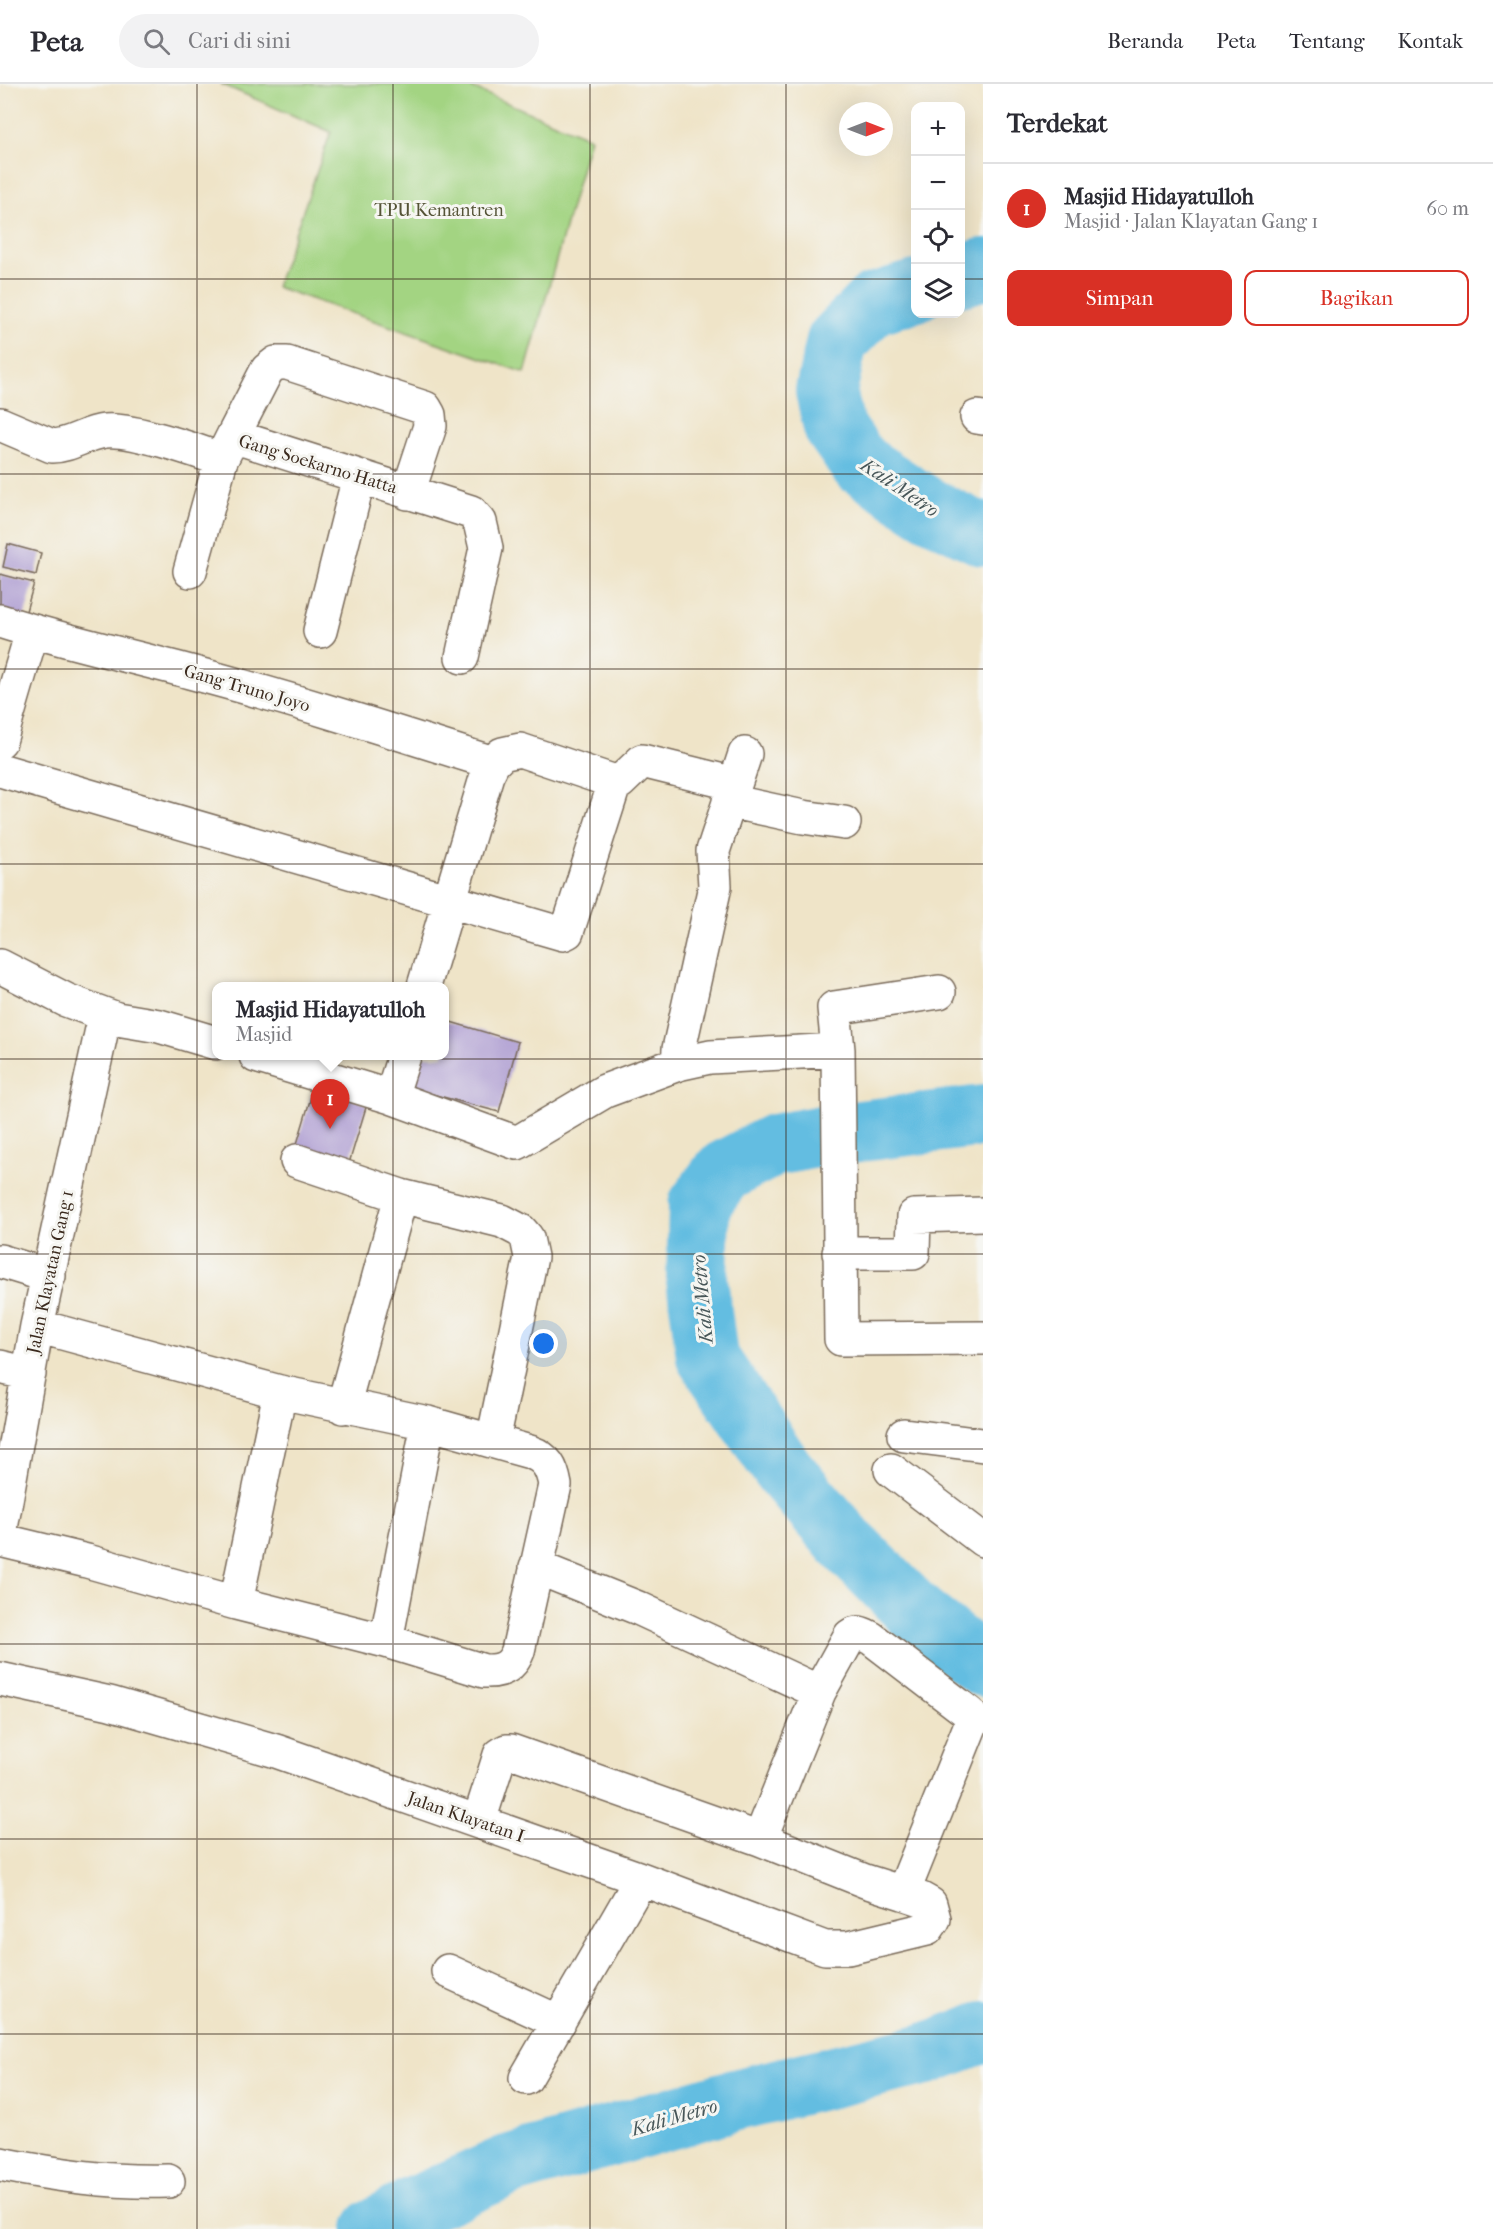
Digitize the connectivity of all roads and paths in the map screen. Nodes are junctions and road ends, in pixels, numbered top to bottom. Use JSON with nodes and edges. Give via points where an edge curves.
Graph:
{"nodes":[{"id":1,"x":0,"y":424,"type":"edge"},
{"id":2,"x":227,"y":448,"type":"junction"},
{"id":3,"x":359,"y":477,"type":"junction"},
{"id":4,"x":408,"y":492,"type":"junction"},
{"id":5,"x":190,"y":571,"type":"dead end"},
{"id":6,"x":0,"y":621,"type":"edge"},
{"id":7,"x":320,"y":631,"type":"dead end"},
{"id":8,"x":32,"y":632,"type":"junction"},
{"id":9,"x":462,"y":657,"type":"dead end"},
{"id":10,"x":0,"y":741,"type":"edge"},
{"id":11,"x":493,"y":763,"type":"junction"},
{"id":12,"x":0,"y":770,"type":"edge"},
{"id":13,"x":736,"y":780,"type":"junction"},
{"id":14,"x":615,"y":782,"type":"junction"},
{"id":15,"x":844,"y":823,"type":"dead end"},
{"id":16,"x":450,"y":900,"type":"junction"},
{"id":17,"x":0,"y":966,"type":"edge"},
{"id":18,"x":425,"y":982,"type":"edge"},
{"id":19,"x":939,"y":992,"type":"dead end"},
{"id":20,"x":117,"y":1018,"type":"junction"},
{"id":21,"x":212,"y":1042,"type":"edge"},
{"id":22,"x":838,"y":1050,"type":"junction"},
{"id":23,"x":269,"y":1060,"type":"edge"},
{"id":24,"x":403,"y":1060,"type":"edge"},
{"id":25,"x":678,"y":1064,"type":"junction"},
{"id":26,"x":391,"y":1097,"type":"junction"},
{"id":27,"x":297,"y":1161,"type":"dead end"},
{"id":28,"x":401,"y":1196,"type":"junction"},
{"id":29,"x":983,"y":1214,"type":"edge"},
{"id":30,"x":839,"y":1253,"type":"junction"},
{"id":31,"x":0,"y":1261,"type":"edge"},
{"id":32,"x":49,"y":1276,"type":"junction"},
{"id":33,"x":37,"y":1326,"type":"junction"},
{"id":34,"x":983,"y":1338,"type":"edge"},
{"id":35,"x":15,"y":1370,"type":"edge"},
{"id":36,"x":280,"y":1392,"type":"junction"},
{"id":37,"x":343,"y":1407,"type":"junction"},
{"id":38,"x":428,"y":1423,"type":"junction"},
{"id":39,"x":904,"y":1434,"type":"dead end"},
{"id":40,"x":493,"y":1441,"type":"junction"},
{"id":41,"x":983,"y":1445,"type":"edge"},
{"id":42,"x":891,"y":1470,"type":"dead end"},
{"id":43,"x":0,"y":1531,"type":"edge"},
{"id":44,"x":983,"y":1540,"type":"edge"},
{"id":45,"x":536,"y":1567,"type":"junction"},
{"id":46,"x":236,"y":1603,"type":"junction"},
{"id":47,"x":386,"y":1641,"type":"junction"},
{"id":48,"x":0,"y":1679,"type":"edge"},
{"id":49,"x":819,"y":1692,"type":"junction"},
{"id":50,"x":479,"y":1821,"type":"junction"},
{"id":51,"x":760,"y":1839,"type":"junction"},
{"id":52,"x":640,"y":1879,"type":"junction"},
{"id":53,"x":903,"y":1893,"type":"junction"},
{"id":54,"x":448,"y":1971,"type":"dead end"},
{"id":55,"x":559,"y":2022,"type":"junction"},
{"id":56,"x":526,"y":2078,"type":"dead end"},
{"id":57,"x":0,"y":2164,"type":"edge"},
{"id":58,"x":168,"y":2181,"type":"dead end"}],
"edges":[{"from":1,"to":2,"type":"street","name":"Gang Soekarno Hatta","via":[[52,446],[105,431],[126,432],[204,453]]},
{"from":2,"to":3,"type":"street","name":"Gang Soekarno Hatta"},
{"from":2,"to":4,"type":"street","via":[[267,370],[276,363],[287,363],[425,408],[430,426]]},
{"from":2,"to":5,"type":"street"},
{"from":3,"to":4,"type":"street","name":"Gang Soekarno Hatta"},
{"from":3,"to":7,"type":"street"},
{"from":4,"to":9,"type":"street","name":"Gang Soekarno Hatta","via":[[471,512],[480,522],[486,548]]},
{"from":6,"to":8,"type":"street","name":"Gang Truno Joyo"},
{"from":8,"to":10,"type":"street"},
{"from":8,"to":11,"type":"street","name":"Gang Truno Joyo","via":[[330,711]]},
{"from":11,"to":14,"type":"street","via":[[502,754],[520,750]]},
{"from":11,"to":16,"type":"street"},
{"from":12,"to":16,"type":"street"},
{"from":13,"to":14,"type":"street","via":[[642,760],[620,782]]},
{"from":13,"to":15,"type":"street","via":[[803,818]]},
{"from":13,"to":25,"type":"street","via":[[713,851],[715,886]]},
{"from":14,"to":16,"type":"street","via":[[567,932]]},
{"from":16,"to":18,"type":"street"},
{"from":17,"to":20,"type":"street","via":[[66,1000]]},
{"from":19,"to":22,"type":"street","via":[[834,1008]]},
{"from":20,"to":21,"type":"street"},
{"from":20,"to":32,"type":"street","name":"Jalan Klayatan Gang 1","via":[[102,1029]]},
{"from":22,"to":25,"type":"street","via":[[710,1057]]},
{"from":22,"to":30,"type":"street"},
{"from":23,"to":26,"type":"street"},
{"from":24,"to":26,"type":"street"},
{"from":25,"to":26,"type":"street","via":[[605,1091],[517,1143]]},
{"from":27,"to":28,"type":"street"},
{"from":28,"to":37,"type":"street"},
{"from":28,"to":40,"type":"street","via":[[502,1221],[527,1238],[531,1257]]},
{"from":29,"to":30,"type":"street","via":[[915,1216],[913,1253]]},
{"from":30,"to":34,"type":"street","via":[[841,1339]]},
{"from":31,"to":32,"type":"street"},
{"from":32,"to":33,"type":"street","name":"Jalan Klayatan Gang 1"},
{"from":33,"to":35,"type":"street","name":"Jalan Klayatan Gang 1"},
{"from":33,"to":36,"type":"street"},
{"from":35,"to":43,"type":"street","name":"Jalan Klayatan Gang 1"},
{"from":36,"to":37,"type":"street"},
{"from":36,"to":46,"type":"street"},
{"from":37,"to":38,"type":"street"},
{"from":38,"to":40,"type":"street"},
{"from":38,"to":47,"type":"street"},
{"from":39,"to":41,"type":"street"},
{"from":40,"to":45,"type":"street","via":[[543,1456],[550,1465],[555,1485]]},
{"from":42,"to":44,"type":"street"},
{"from":43,"to":46,"type":"street","via":[[87,1561]]},
{"from":45,"to":47,"type":"street","via":[[518,1651],[507,1668],[484,1671]]},
{"from":45,"to":49,"type":"street","via":[[638,1608]]},
{"from":46,"to":47,"type":"street"},
{"from":48,"to":50,"type":"street","name":"Jalan Klayatan I","via":[[110,1702],[276,1750]]},
{"from":49,"to":51,"type":"street"},
{"from":49,"to":53,"type":"street","via":[[850,1636],[861,1633],[973,1719]]},
{"from":50,"to":51,"type":"street","via":[[500,1755],[511,1751]]},
{"from":50,"to":52,"type":"street","name":"Jalan Klayatan I"},
{"from":51,"to":53,"type":"street"},
{"from":52,"to":53,"type":"street","name":"Jalan Klayatan I","via":[[825,1948],[848,1948],[927,1929],[933,1919],[930,1904]]},
{"from":52,"to":55,"type":"street"},
{"from":54,"to":55,"type":"street"},
{"from":55,"to":56,"type":"street"},
{"from":57,"to":58,"type":"street","via":[[127,2182]]}]}
